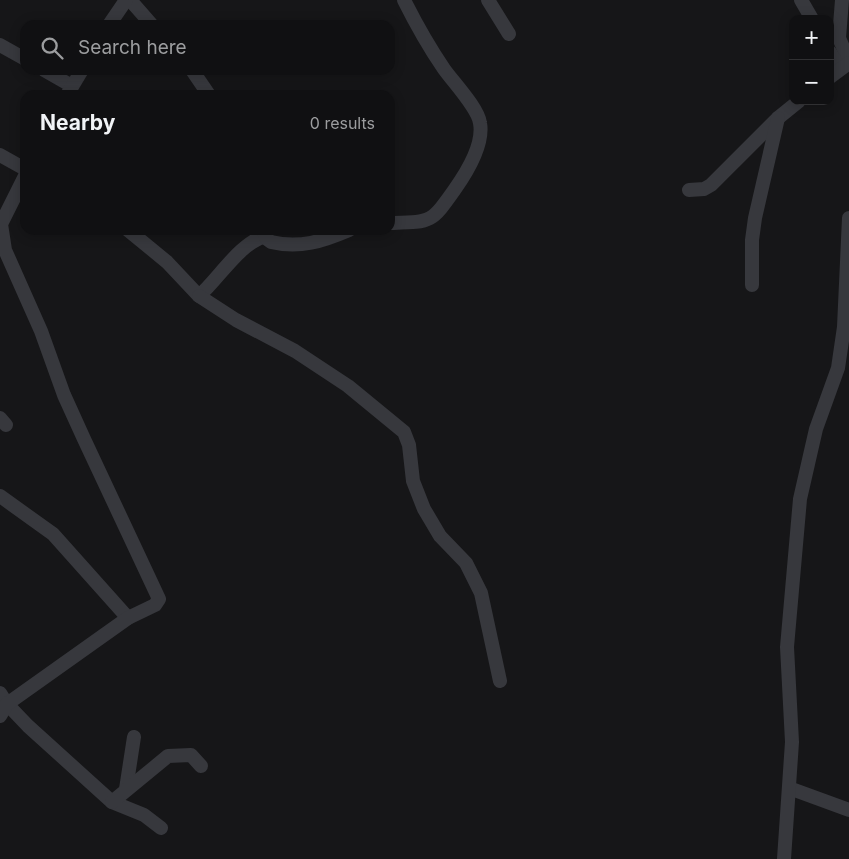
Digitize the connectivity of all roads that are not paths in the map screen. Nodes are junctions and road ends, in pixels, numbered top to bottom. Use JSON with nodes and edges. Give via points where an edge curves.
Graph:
{"nodes":[{"id":1,"x":128,"y":0,"type":"edge"},
{"id":2,"x":404,"y":0,"type":"edge"},
{"id":3,"x":488,"y":0,"type":"edge"},
{"id":4,"x":801,"y":0,"type":"edge"},
{"id":5,"x":842,"y":0,"type":"edge"},
{"id":6,"x":810,"y":15,"type":"edge"},
{"id":7,"x":113,"y":20,"type":"edge"},
{"id":8,"x":147,"y":20,"type":"edge"},
{"id":9,"x":509,"y":34,"type":"dead end"},
{"id":10,"x":0,"y":45,"type":"edge"},
{"id":11,"x":20,"y":56,"type":"edge"},
{"id":12,"x":834,"y":57,"type":"edge"},
{"id":13,"x":842,"y":67,"type":"edge"},
{"id":14,"x":50,"y":75,"type":"edge"},
{"id":15,"x":79,"y":75,"type":"edge"},
{"id":16,"x":196,"y":75,"type":"edge"},
{"id":17,"x":70,"y":90,"type":"edge"},
{"id":18,"x":206,"y":90,"type":"edge"},
{"id":19,"x":794,"y":105,"type":"edge"},
{"id":20,"x":778,"y":118,"type":"junction"},
{"id":21,"x":0,"y":155,"type":"edge"},
{"id":22,"x":20,"y":166,"type":"edge"},
{"id":23,"x":20,"y":185,"type":"edge"},
{"id":24,"x":689,"y":190,"type":"dead end"},
{"id":25,"x":849,"y":218,"type":"edge"},
{"id":26,"x":395,"y":223,"type":"edge"},
{"id":27,"x":134,"y":235,"type":"edge"},
{"id":28,"x":261,"y":235,"type":"edge"},
{"id":29,"x":265,"y":235,"type":"edge"},
{"id":30,"x":336,"y":235,"type":"edge"},
{"id":31,"x":752,"y":285,"type":"dead end"},
{"id":32,"x":199,"y":296,"type":"junction"},
{"id":33,"x":0,"y":496,"type":"edge"},
{"id":34,"x":128,"y":618,"type":"junction"},
{"id":35,"x":500,"y":681,"type":"dead end"},
{"id":36,"x":2,"y":705,"type":"edge"},
{"id":37,"x":134,"y":737,"type":"dead end"},
{"id":38,"x":201,"y":766,"type":"dead end"},
{"id":39,"x":789,"y":788,"type":"junction"},
{"id":40,"x":126,"y":789,"type":"junction"},
{"id":41,"x":112,"y":802,"type":"junction"},
{"id":42,"x":849,"y":810,"type":"edge"},
{"id":43,"x":160,"y":828,"type":"dead end"},
{"id":44,"x":784,"y":859,"type":"edge"}],
"edges":[{"from":1,"to":7,"type":"street"},
{"from":1,"to":8,"type":"street"},
{"from":2,"to":26,"type":"street","via":[[432,51],[478,115],[481,130],[464,176],[434,217],[425,222]]},
{"from":3,"to":9,"type":"street"},
{"from":4,"to":6,"type":"street"},
{"from":5,"to":13,"type":"street","via":[[839,38]]},
{"from":10,"to":11,"type":"street"},
{"from":12,"to":13,"type":"street"},
{"from":14,"to":17,"type":"street"},
{"from":15,"to":17,"type":"street"},
{"from":16,"to":18,"type":"street"},
{"from":19,"to":20,"type":"street"},
{"from":20,"to":24,"type":"street","via":[[716,181],[704,189]]},
{"from":20,"to":31,"type":"street","via":[[755,218]]},
{"from":21,"to":22,"type":"street"},
{"from":23,"to":34,"type":"street","via":[[1,224],[5,250],[41,331],[64,394],[158,593],[155,605]]},
{"from":25,"to":39,"type":"street","via":[[844,327],[838,368],[816,429],[800,499],[787,647],[792,742]]},
{"from":27,"to":32,"type":"street"},
{"from":28,"to":32,"type":"street","via":[[245,246]]},
{"from":29,"to":30,"type":"street","via":[[276,243],[311,245]]},
{"from":32,"to":35,"type":"street","via":[[348,386],[404,432],[409,445],[413,481],[424,509],[440,536],[466,563],[481,593]]},
{"from":33,"to":34,"type":"street","via":[[53,534]]},
{"from":34,"to":36,"type":"street"},
{"from":36,"to":41,"type":"street"},
{"from":37,"to":40,"type":"street"},
{"from":38,"to":40,"type":"street","via":[[191,755],[168,756]]},
{"from":39,"to":42,"type":"street"},
{"from":39,"to":44,"type":"street"},
{"from":40,"to":41,"type":"street"},
{"from":41,"to":43,"type":"street","via":[[144,815]]}]}
